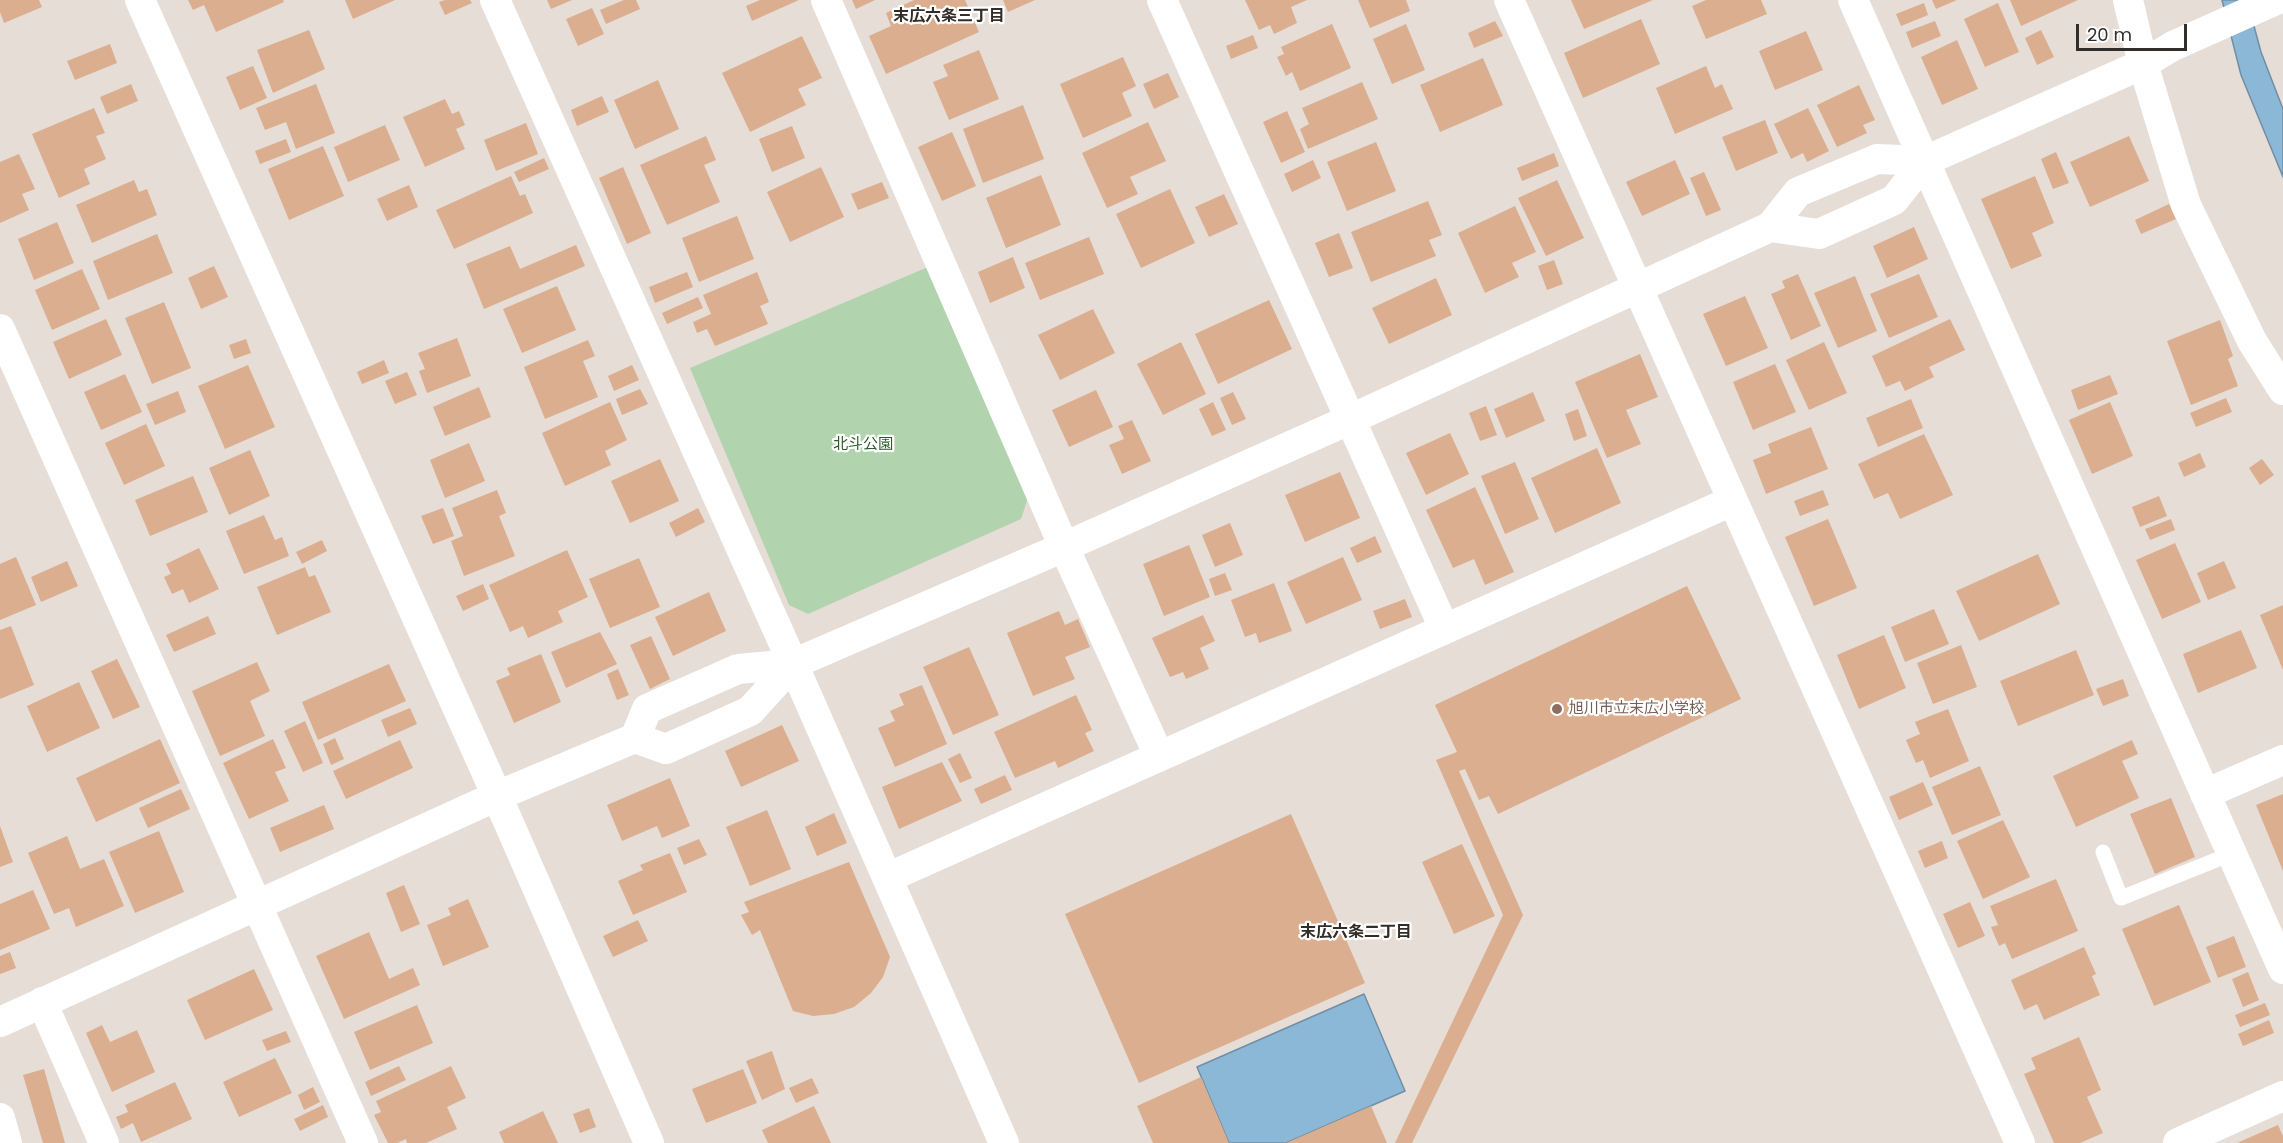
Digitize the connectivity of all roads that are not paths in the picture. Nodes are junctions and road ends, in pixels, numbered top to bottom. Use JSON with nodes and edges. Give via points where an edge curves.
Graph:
{"nodes":[{"id":1,"x":140,"y":0,"type":"edge"},
{"id":2,"x":495,"y":0,"type":"edge"},
{"id":3,"x":826,"y":0,"type":"edge"},
{"id":4,"x":1162,"y":0,"type":"edge"},
{"id":5,"x":1509,"y":0,"type":"edge"},
{"id":6,"x":1853,"y":0,"type":"edge"},
{"id":7,"x":2128,"y":0,"type":"edge"},
{"id":8,"x":2276,"y":0,"type":"edge"},
{"id":9,"x":2143,"y":64,"type":"junction"},
{"id":10,"x":1925,"y":161,"type":"junction"},
{"id":11,"x":1770,"y":227,"type":"junction"},
{"id":12,"x":1639,"y":288,"type":"junction"},
{"id":13,"x":0,"y":329,"type":"edge"},
{"id":14,"x":2283,"y":390,"type":"edge"},
{"id":15,"x":1351,"y":419,"type":"junction"},
{"id":16,"x":1732,"y":501,"type":"junction"},
{"id":17,"x":1064,"y":547,"type":"junction"},
{"id":18,"x":1444,"y":628,"type":"junction"},
{"id":19,"x":793,"y":664,"type":"junction"},
{"id":20,"x":635,"y":738,"type":"junction"},
{"id":21,"x":1159,"y":756,"type":"junction"},
{"id":22,"x":2283,"y":759,"type":"edge"},
{"id":23,"x":2205,"y":794,"type":"junction"},
{"id":24,"x":497,"y":796,"type":"junction"},
{"id":25,"x":2103,"y":852,"type":"dead end"},
{"id":26,"x":2231,"y":855,"type":"junction"},
{"id":27,"x":886,"y":878,"type":"junction"},
{"id":28,"x":256,"y":904,"type":"junction"},
{"id":29,"x":2283,"y":969,"type":"edge"},
{"id":30,"x":42,"y":1002,"type":"junction"},
{"id":31,"x":0,"y":1022,"type":"edge"},
{"id":32,"x":2283,"y":1096,"type":"edge"},
{"id":33,"x":0,"y":1118,"type":"edge"},
{"id":34,"x":8,"y":1143,"type":"edge"},
{"id":35,"x":104,"y":1143,"type":"edge"},
{"id":36,"x":363,"y":1143,"type":"edge"},
{"id":37,"x":649,"y":1143,"type":"edge"},
{"id":38,"x":1004,"y":1143,"type":"edge"},
{"id":39,"x":2020,"y":1143,"type":"edge"},
{"id":40,"x":2178,"y":1143,"type":"edge"}],
"edges":[{"from":1,"to":24,"type":"street"},
{"from":2,"to":19,"type":"street"},
{"from":3,"to":17,"type":"street"},
{"from":4,"to":15,"type":"street"},
{"from":5,"to":12,"type":"street"},
{"from":6,"to":10,"type":"street"},
{"from":7,"to":9,"type":"street"},
{"from":8,"to":9,"type":"street","via":[[2173,46]]},
{"from":9,"to":10,"type":"street"},
{"from":9,"to":14,"type":"street","via":[[2186,205],[2252,341]]},
{"from":10,"to":11,"type":"street","via":[[1877,159],[1798,192]]},
{"from":10,"to":11,"type":"street","via":[[1894,200],[1819,234]]},
{"from":10,"to":23,"type":"street"},
{"from":11,"to":12,"type":"street"},
{"from":12,"to":15,"type":"street"},
{"from":12,"to":16,"type":"street"},
{"from":13,"to":28,"type":"street"},
{"from":15,"to":17,"type":"street"},
{"from":15,"to":18,"type":"street"},
{"from":16,"to":18,"type":"street"},
{"from":16,"to":39,"type":"street"},
{"from":17,"to":19,"type":"street"},
{"from":17,"to":21,"type":"street"},
{"from":18,"to":21,"type":"street"},
{"from":19,"to":20,"type":"street","via":[[738,669],[647,709]]},
{"from":19,"to":20,"type":"street","via":[[750,711],[666,749]]},
{"from":19,"to":27,"type":"street"},
{"from":20,"to":24,"type":"street"},
{"from":21,"to":27,"type":"street"},
{"from":22,"to":23,"type":"street"},
{"from":23,"to":26,"type":"street"},
{"from":24,"to":28,"type":"street"},
{"from":24,"to":37,"type":"street"},
{"from":25,"to":26,"type":"lane","via":[[2121,898]]},
{"from":26,"to":29,"type":"street"},
{"from":27,"to":38,"type":"street"},
{"from":28,"to":30,"type":"street"},
{"from":28,"to":36,"type":"street"},
{"from":30,"to":31,"type":"street"},
{"from":30,"to":35,"type":"street"},
{"from":32,"to":40,"type":"street"},
{"from":33,"to":34,"type":"street"}]}
